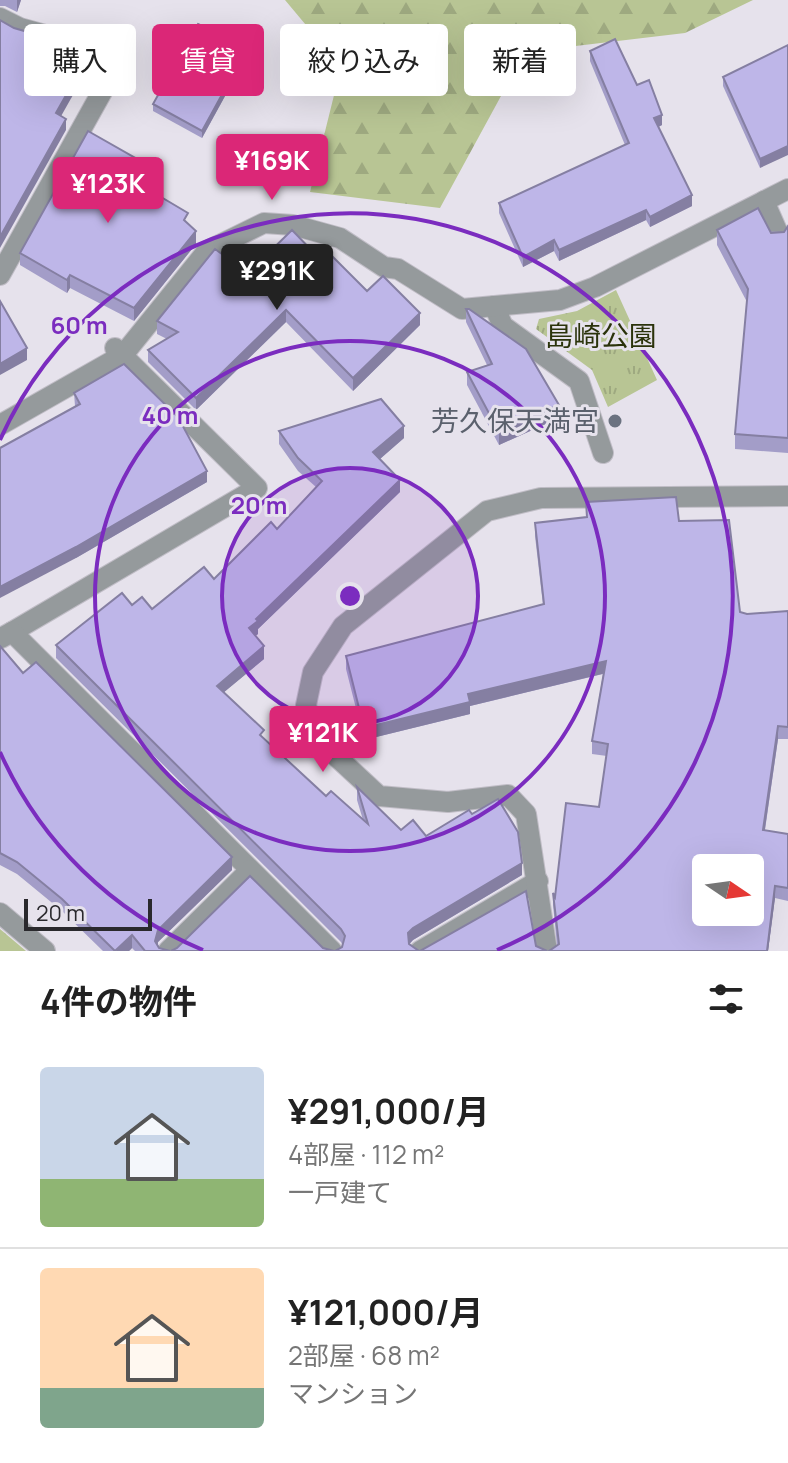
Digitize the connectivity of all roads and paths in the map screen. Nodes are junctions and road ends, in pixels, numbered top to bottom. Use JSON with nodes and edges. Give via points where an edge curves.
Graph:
{"nodes":[{"id":1,"x":0,"y":18,"type":"edge"},
{"id":2,"x":788,"y":189,"type":"edge"},
{"id":3,"x":764,"y":201,"type":"junction"},
{"id":4,"x":779,"y":235,"type":"edge"},
{"id":5,"x":0,"y":275,"type":"edge"},
{"id":6,"x":494,"y":306,"type":"junction"},
{"id":7,"x":119,"y":351,"type":"junction"},
{"id":8,"x":0,"y":425,"type":"edge"},
{"id":9,"x":603,"y":453,"type":"dead end"},
{"id":10,"x":788,"y":496,"type":"edge"},
{"id":11,"x":6,"y":635,"type":"edge"},
{"id":12,"x":250,"y":870,"type":"junction"},
{"id":13,"x":538,"y":881,"type":"junction"},
{"id":14,"x":0,"y":913,"type":"edge"},
{"id":15,"x":45,"y":951,"type":"edge"},
{"id":16,"x":168,"y":951,"type":"edge"},
{"id":17,"x":332,"y":951,"type":"edge"},
{"id":18,"x":420,"y":951,"type":"edge"},
{"id":19,"x":547,"y":951,"type":"edge"}],
"edges":[{"from":1,"to":5,"type":"street","via":[[122,56]]},
{"from":2,"to":3,"type":"street"},
{"from":3,"to":4,"type":"street"},
{"from":3,"to":6,"type":"street","via":[[595,287],[560,300]]},
{"from":6,"to":7,"type":"street","via":[[462,309],[340,238],[264,223],[207,251]]},
{"from":6,"to":9,"type":"street","via":[[503,326],[579,381]]},
{"from":7,"to":8,"type":"street"},
{"from":7,"to":11,"type":"street","via":[[257,488]]},
{"from":10,"to":13,"type":"street","via":[[541,498],[487,511],[343,626],[313,672],[306,705],[313,735],[379,796],[448,802],[508,795],[526,814]]},
{"from":11,"to":12,"type":"street"},
{"from":12,"to":16,"type":"street"},
{"from":12,"to":17,"type":"street"},
{"from":13,"to":18,"type":"street"},
{"from":13,"to":19,"type":"street"},
{"from":14,"to":15,"type":"street"}]}
